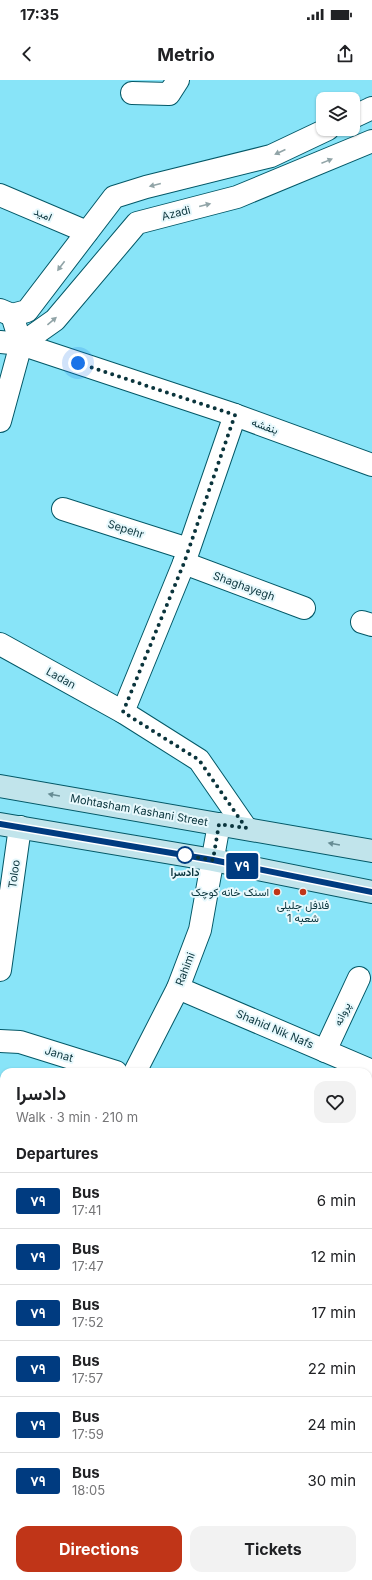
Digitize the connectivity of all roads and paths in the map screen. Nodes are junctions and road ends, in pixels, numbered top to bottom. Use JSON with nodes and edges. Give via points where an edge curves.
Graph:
{"nodes":[{"id":1,"x":178,"y":80,"type":"edge"},
{"id":2,"x":132,"y":93,"type":"dead end"},
{"id":3,"x":372,"y":108,"type":"edge"},
{"id":4,"x":360,"y":114,"type":"edge"},
{"id":5,"x":316,"y":135,"type":"edge"},
{"id":6,"x":372,"y":141,"type":"edge"},
{"id":7,"x":0,"y":195,"type":"edge"},
{"id":8,"x":87,"y":232,"type":"junction"},
{"id":9,"x":6,"y":312,"type":"edge"},
{"id":10,"x":11,"y":343,"type":"edge"},
{"id":11,"x":235,"y":415,"type":"junction"},
{"id":12,"x":0,"y":421,"type":"edge"},
{"id":13,"x":372,"y":464,"type":"edge"},
{"id":14,"x":63,"y":509,"type":"dead end"},
{"id":15,"x":186,"y":556,"type":"junction"},
{"id":16,"x":304,"y":608,"type":"dead end"},
{"id":17,"x":0,"y":644,"type":"edge"},
{"id":18,"x":123,"y":712,"type":"junction"},
{"id":19,"x":0,"y":786,"type":"edge"},
{"id":20,"x":219,"y":824,"type":"junction"},
{"id":21,"x":10,"y":825,"type":"edge"},
{"id":22,"x":246,"y":828,"type":"junction"},
{"id":23,"x":372,"y":851,"type":"edge"},
{"id":24,"x":213,"y":860,"type":"junction"},
{"id":25,"x":372,"y":892,"type":"edge"},
{"id":26,"x":2,"y":944,"type":"edge"},
{"id":27,"x":0,"y":970,"type":"edge"},
{"id":28,"x":359,"y":978,"type":"dead end"},
{"id":29,"x":178,"y":988,"type":"junction"},
{"id":30,"x":0,"y":1041,"type":"edge"},
{"id":31,"x":325,"y":1051,"type":"junction"},
{"id":32,"x":103,"y":1068,"type":"edge"},
{"id":33,"x":137,"y":1068,"type":"edge"},
{"id":34,"x":365,"y":1068,"type":"edge"}],
"edges":[{"from":1,"to":2,"type":"street","via":[[169,94]]},
{"from":3,"to":4,"type":"street"},
{"from":5,"to":8,"type":"street","one_way":true,"via":[[271,156],[114,197]]},
{"from":10,"to":6,"type":"street","name":"Azadi","one_way":true,"via":[[55,320],[137,223],[236,197]]},
{"from":7,"to":8,"type":"street","name":"امید"},
{"from":8,"to":9,"type":"street","one_way":true,"via":[[27,311]]},
{"from":9,"to":10,"type":"street"},
{"from":10,"to":11,"type":"street","name":"بنفشه"},
{"from":10,"to":12,"type":"street"},
{"from":11,"to":13,"type":"street","name":"بنفشه"},
{"from":11,"to":15,"type":"street"},
{"from":14,"to":15,"type":"street","name":"Sepehr"},
{"from":15,"to":16,"type":"street","name":"Shaghayegh"},
{"from":15,"to":18,"type":"street"},
{"from":17,"to":18,"type":"street","name":"Ladan"},
{"from":18,"to":22,"type":"street","name":"Ladan","via":[[199,760]]},
{"from":20,"to":19,"type":"main road","name":"Mohtasham Kashani Street","one_way":true},
{"from":20,"to":22,"type":"main road","name":"Mohtasham Kashani Street"},
{"from":20,"to":24,"type":"street","name":"Rahimi"},
{"from":21,"to":24,"type":"main road"},
{"from":21,"to":26,"type":"street","name":"Toloo"},
{"from":23,"to":22,"type":"main road","name":"Mohtasham Kashani Street","one_way":true},
{"from":24,"to":25,"type":"main road"},
{"from":24,"to":29,"type":"street","name":"Rahimi","via":[[200,930]]},
{"from":26,"to":27,"type":"street","name":"Toloo"},
{"from":28,"to":31,"type":"street","name":"پروانه"},
{"from":29,"to":31,"type":"street","name":"Shahid Nik Nafs"},
{"from":29,"to":33,"type":"street","name":"Rahimi"},
{"from":30,"to":32,"type":"street","name":"Janat","via":[[20,1042]]},
{"from":31,"to":34,"type":"street","name":"Shahid Nik Nafs"}]}
